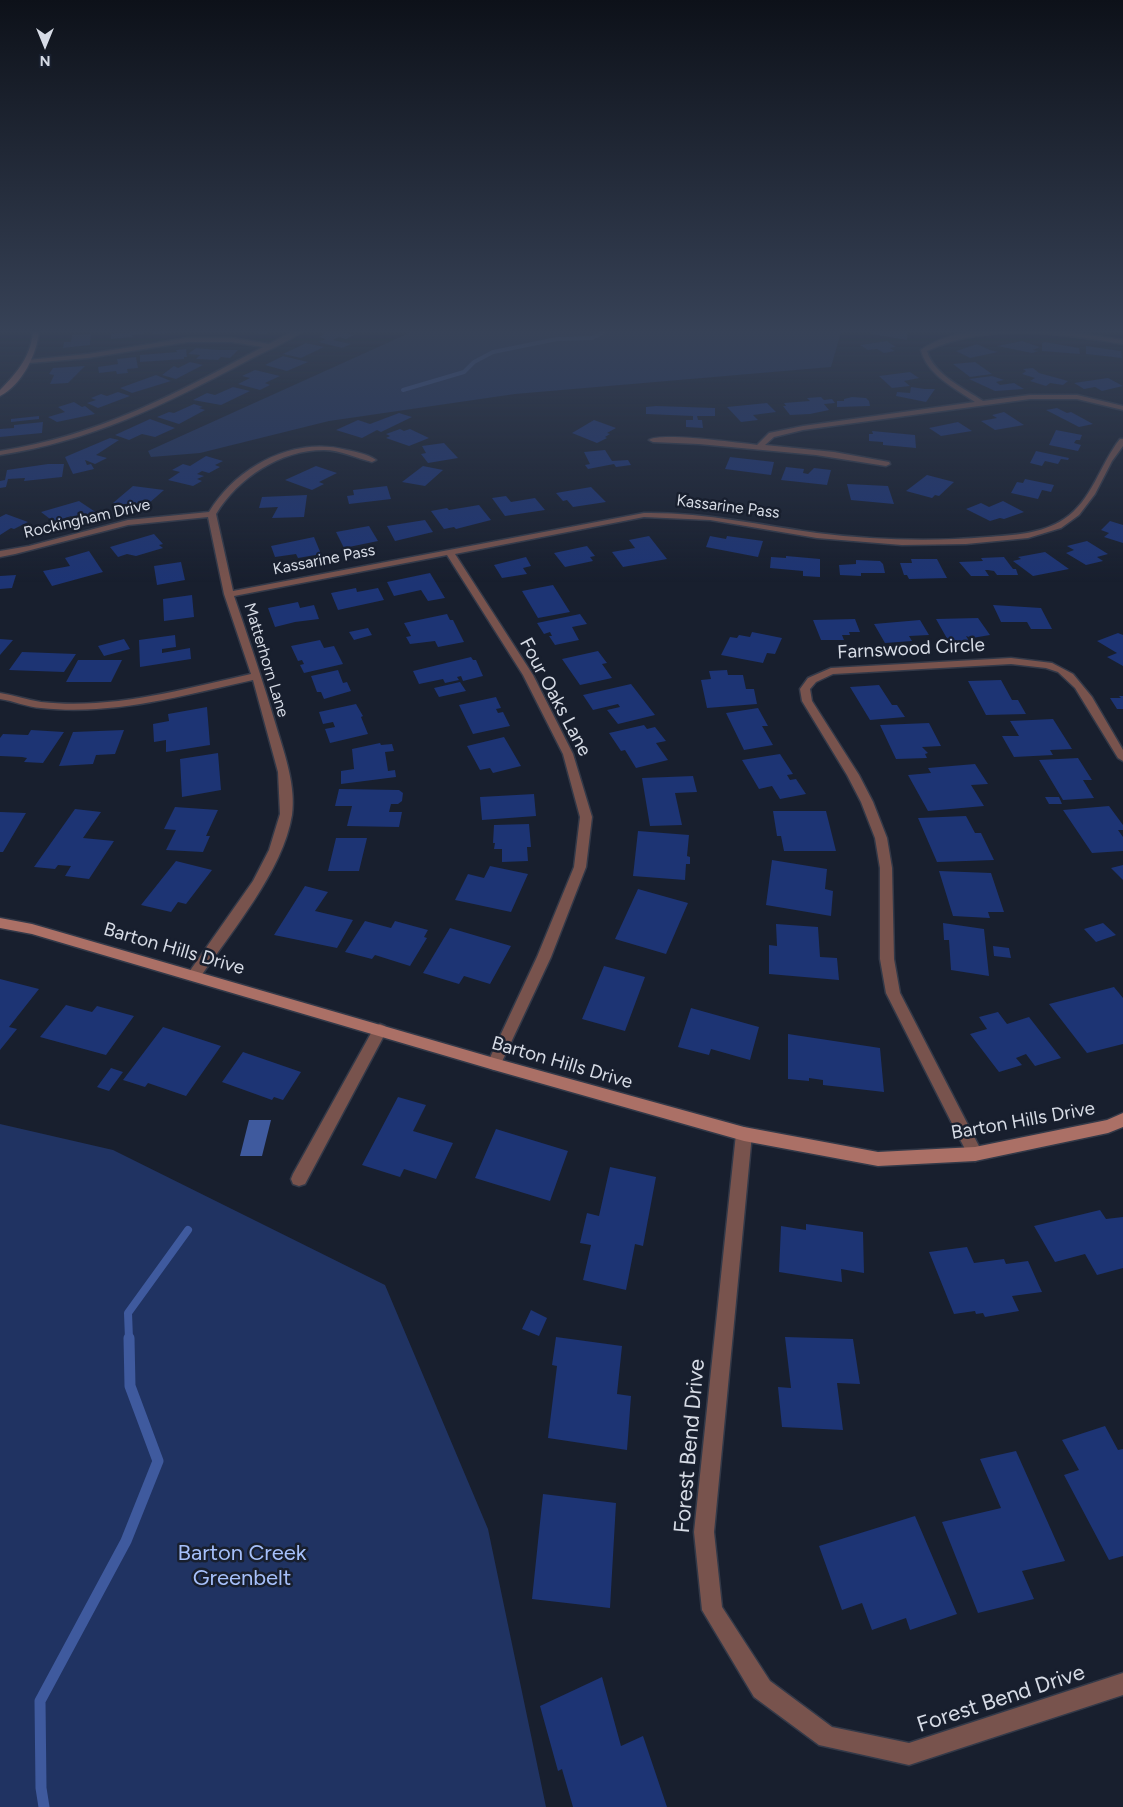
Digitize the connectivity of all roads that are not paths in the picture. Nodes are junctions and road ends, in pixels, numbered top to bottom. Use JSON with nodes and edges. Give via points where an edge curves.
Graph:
{"nodes":[{"id":1,"x":133,"y":413,"type":"edge"},
{"id":2,"x":912,"y":413,"type":"edge"},
{"id":3,"x":653,"y":440,"type":"dead end"},
{"id":4,"x":1123,"y":442,"type":"edge"},
{"id":5,"x":759,"y":447,"type":"junction"},
{"id":6,"x":0,"y":453,"type":"edge"},
{"id":7,"x":372,"y":460,"type":"dead end"},
{"id":8,"x":886,"y":464,"type":"dead end"},
{"id":9,"x":212,"y":514,"type":"junction"},
{"id":10,"x":449,"y":551,"type":"junction"},
{"id":11,"x":0,"y":554,"type":"edge"},
{"id":12,"x":229,"y":594,"type":"junction"},
{"id":13,"x":257,"y":676,"type":"junction"},
{"id":14,"x":0,"y":696,"type":"edge"},
{"id":15,"x":1123,"y":758,"type":"edge"},
{"id":16,"x":0,"y":922,"type":"edge"},
{"id":17,"x":194,"y":975,"type":"junction"},
{"id":18,"x":380,"y":1030,"type":"junction"},
{"id":19,"x":494,"y":1064,"type":"junction"},
{"id":20,"x":1123,"y":1120,"type":"edge"},
{"id":21,"x":744,"y":1134,"type":"junction"},
{"id":22,"x":975,"y":1154,"type":"junction"},
{"id":23,"x":299,"y":1179,"type":"dead end"},
{"id":24,"x":1123,"y":1684,"type":"edge"}],
"edges":[{"from":1,"to":6,"type":"street","via":[[50,445]]},
{"from":2,"to":5,"type":"street","via":[[803,428],[772,435]]},
{"from":3,"to":5,"type":"street"},
{"from":4,"to":10,"type":"street","name":"Kassarine Pass","via":[[1105,466],[1082,508],[1068,520],[1047,532],[1010,538],[917,543],[866,540],[675,514],[644,515]]},
{"from":5,"to":8,"type":"street"},
{"from":7,"to":9,"type":"street","via":[[326,448],[281,456],[230,488]]},
{"from":9,"to":11,"type":"street","name":"Rockingham Drive","via":[[170,516],[116,525],[60,542]]},
{"from":9,"to":12,"type":"street","name":"Matterhorn Lane"},
{"from":10,"to":12,"type":"street","name":"Kassarine Pass"},
{"from":10,"to":19,"type":"street","name":"Four Oaks Lane","via":[[528,675],[568,754],[586,817],[580,867],[544,957]]},
{"from":12,"to":13,"type":"street","name":"Matterhorn Lane"},
{"from":13,"to":14,"type":"street","via":[[116,704],[40,705]]},
{"from":13,"to":17,"type":"street","name":"Matterhorn Lane","via":[[284,772],[286,814],[275,850],[258,883]]},
{"from":15,"to":22,"type":"street","name":"Farnswood Circle","via":[[1074,680],[1060,670],[1040,663],[1011,661],[831,671],[812,680],[805,689],[807,701],[867,802],[881,838],[886,868],[887,959],[893,992]]},
{"from":16,"to":17,"type":"street","name":"Barton Hills Drive"},
{"from":17,"to":18,"type":"street","name":"Barton Hills Drive"},
{"from":18,"to":19,"type":"street","name":"Barton Hills Drive"},
{"from":18,"to":23,"type":"street"},
{"from":19,"to":21,"type":"street","name":"Barton Hills Drive"},
{"from":20,"to":22,"type":"street","name":"Barton Hills Drive"},
{"from":21,"to":22,"type":"street","name":"Barton Hills Drive","via":[[878,1159]]},
{"from":21,"to":24,"type":"street","name":"Forest Bend Drive","via":[[704,1532],[712,1610],[762,1689],[827,1737],[909,1754]]}]}
